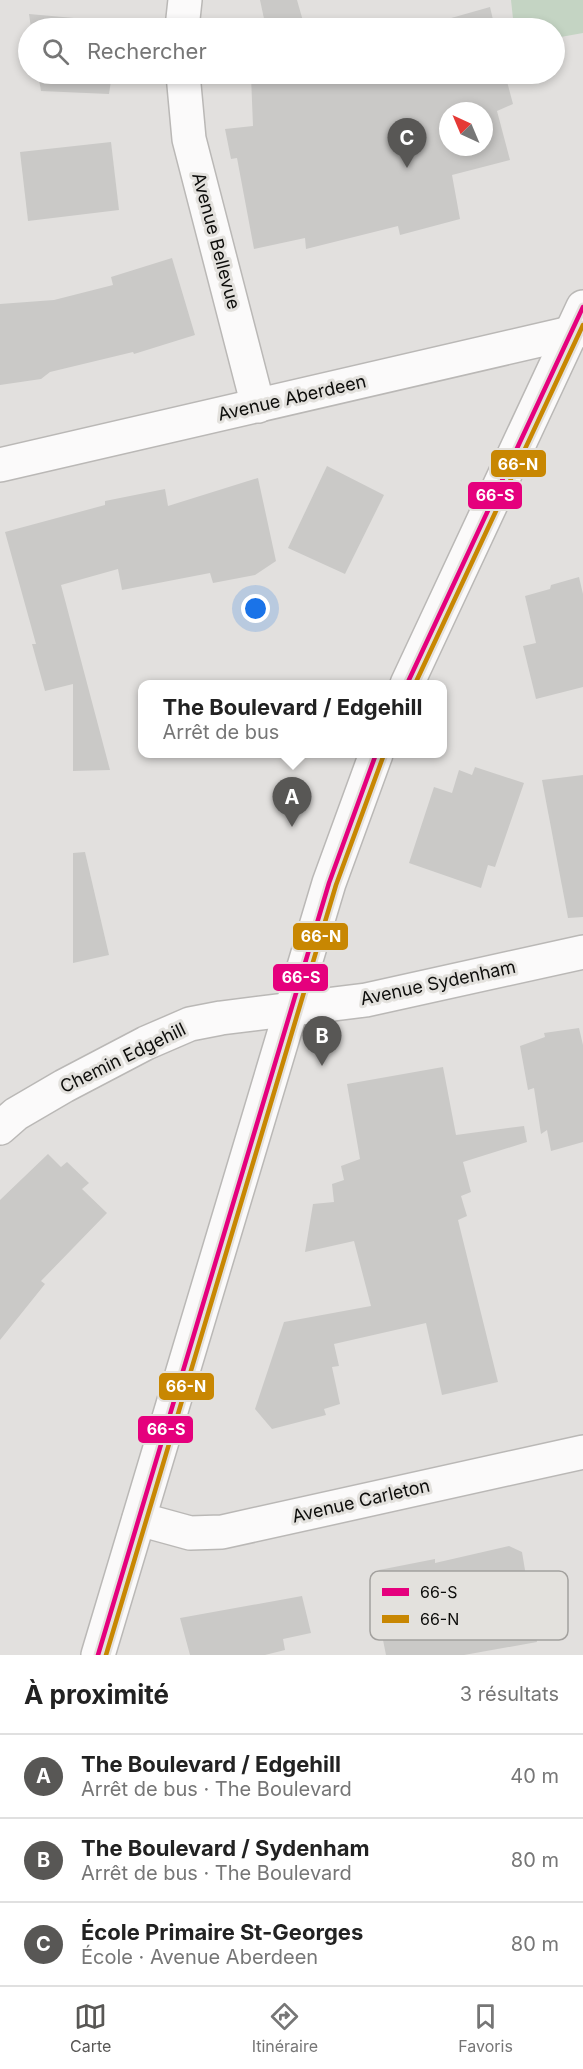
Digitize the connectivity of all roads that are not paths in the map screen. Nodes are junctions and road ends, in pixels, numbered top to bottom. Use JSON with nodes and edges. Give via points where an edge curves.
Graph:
{"nodes":[{"id":1,"x":185,"y":0,"type":"edge"},
{"id":2,"x":183,"y":18,"type":"edge"},
{"id":3,"x":184,"y":84,"type":"edge"},
{"id":4,"x":579,"y":323,"type":"edge"},
{"id":5,"x":258,"y":406,"type":"junction"},
{"id":6,"x":0,"y":465,"type":"edge"},
{"id":7,"x":409,"y":680,"type":"edge"},
{"id":8,"x":374,"y":758,"type":"edge"},
{"id":9,"x":583,"y":952,"type":"edge"},
{"id":10,"x":292,"y":1009,"type":"junction"},
{"id":11,"x":0,"y":1128,"type":"edge"},
{"id":12,"x":583,"y":1452,"type":"edge"},
{"id":13,"x":139,"y":1519,"type":"junction"},
{"id":14,"x":98,"y":1655,"type":"edge"}],
"edges":[{"from":1,"to":2,"type":"street"},
{"from":3,"to":5,"type":"street","name":"Avenue Bellevue","via":[[189,139]]},
{"from":4,"to":5,"type":"street","name":"Avenue Aberdeen"},
{"from":4,"to":7,"type":"street"},
{"from":5,"to":6,"type":"street","name":"Avenue Aberdeen"},
{"from":8,"to":10,"type":"street","via":[[338,855]]},
{"from":9,"to":10,"type":"street","name":"Avenue Sydenham","via":[[366,1000]]},
{"from":10,"to":11,"type":"street","name":"Chemin Edgehill","via":[[203,1021],[177,1029],[64,1086]]},
{"from":10,"to":13,"type":"street"},
{"from":12,"to":13,"type":"street","name":"Avenue Carleton","via":[[215,1533],[190,1533]]},
{"from":13,"to":14,"type":"street"}]}
